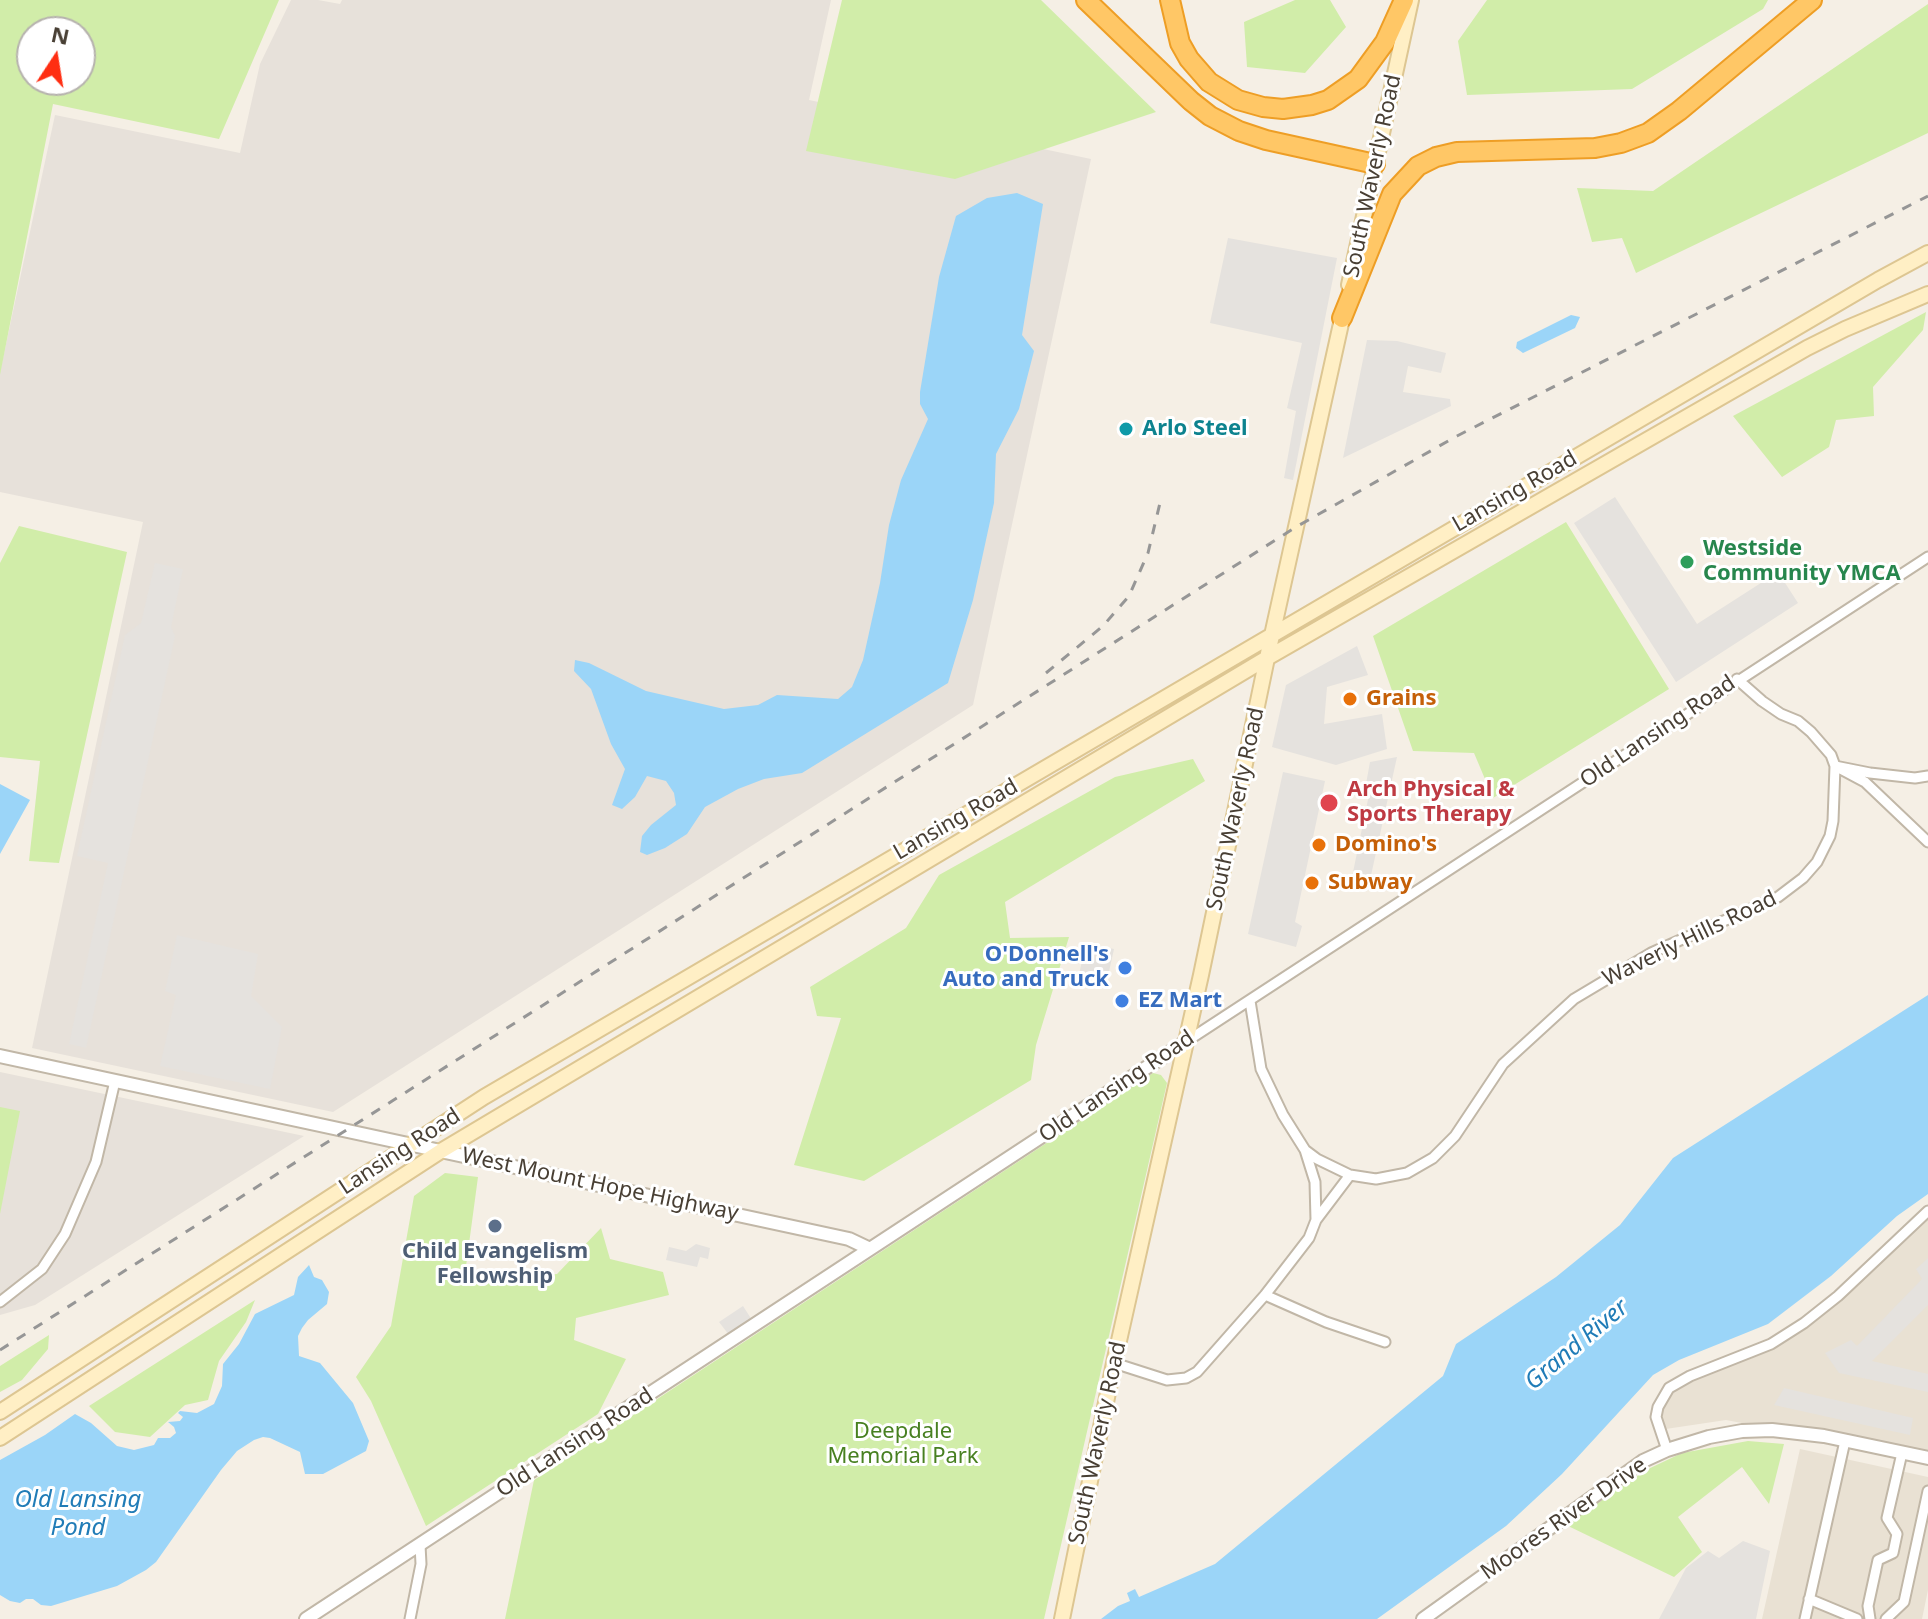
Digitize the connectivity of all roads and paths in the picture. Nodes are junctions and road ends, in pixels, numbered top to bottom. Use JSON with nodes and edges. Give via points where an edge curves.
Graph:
{"nodes":[{"id":1,"x":1086,"y":0,"type":"edge"},
{"id":2,"x":1170,"y":0,"type":"edge"},
{"id":3,"x":1404,"y":0,"type":"edge"},
{"id":4,"x":1411,"y":0,"type":"edge"},
{"id":5,"x":1812,"y":0,"type":"edge"},
{"id":6,"x":1375,"y":164,"type":"junction"},
{"id":7,"x":1928,"y":253,"type":"edge"},
{"id":8,"x":1928,"y":294,"type":"edge"},
{"id":9,"x":1342,"y":318,"type":"junction"},
{"id":10,"x":1928,"y":557,"type":"edge"},
{"id":11,"x":1272,"y":634,"type":"junction"},
{"id":12,"x":1267,"y":658,"type":"junction"},
{"id":13,"x":1737,"y":679,"type":"junction"},
{"id":14,"x":1835,"y":766,"type":"junction"},
{"id":15,"x":1928,"y":776,"type":"edge"},
{"id":16,"x":1928,"y":842,"type":"edge"},
{"id":17,"x":1250,"y":1001,"type":"junction"},
{"id":18,"x":1187,"y":1041,"type":"junction"},
{"id":19,"x":0,"y":1056,"type":"edge"},
{"id":20,"x":115,"y":1081,"type":"junction"},
{"id":21,"x":410,"y":1145,"type":"junction"},
{"id":22,"x":1305,"y":1150,"type":"junction"},
{"id":23,"x":441,"y":1151,"type":"junction"},
{"id":24,"x":1350,"y":1175,"type":"junction"},
{"id":25,"x":1928,"y":1211,"type":"edge"},
{"id":26,"x":1316,"y":1220,"type":"junction"},
{"id":27,"x":870,"y":1249,"type":"junction"},
{"id":28,"x":1265,"y":1295,"type":"junction"},
{"id":29,"x":0,"y":1302,"type":"edge"},
{"id":30,"x":1385,"y":1342,"type":"dead end"},
{"id":31,"x":1114,"y":1363,"type":"junction"},
{"id":32,"x":0,"y":1412,"type":"edge"},
{"id":33,"x":0,"y":1438,"type":"edge"},
{"id":34,"x":1845,"y":1441,"type":"junction"},
{"id":35,"x":1667,"y":1450,"type":"junction"},
{"id":36,"x":1902,"y":1453,"type":"junction"},
{"id":37,"x":1928,"y":1458,"type":"edge"},
{"id":38,"x":1928,"y":1491,"type":"edge"},
{"id":39,"x":420,"y":1545,"type":"junction"},
{"id":40,"x":1809,"y":1599,"type":"junction"},
{"id":41,"x":306,"y":1619,"type":"edge"},
{"id":42,"x":410,"y":1619,"type":"edge"},
{"id":43,"x":1062,"y":1619,"type":"edge"},
{"id":44,"x":1423,"y":1619,"type":"edge"},
{"id":45,"x":1805,"y":1619,"type":"edge"},
{"id":46,"x":1857,"y":1619,"type":"edge"},
{"id":47,"x":1870,"y":1619,"type":"edge"},
{"id":48,"x":1886,"y":1619,"type":"edge"}],
"edges":[{"from":1,"to":6,"type":"highway","via":[[1210,116],[1266,140]]},
{"from":2,"to":3,"type":"highway","via":[[1180,43],[1209,82],[1238,100],[1283,109],[1328,100],[1358,79],[1385,42]]},
{"from":4,"to":6,"type":"main road","name":"South Waverly Road"},
{"from":5,"to":9,"type":"highway","via":[[1648,133],[1595,148],[1457,152],[1418,166],[1392,194]]},
{"from":6,"to":9,"type":"main road","name":"South Waverly Road"},
{"from":7,"to":11,"type":"main road","name":"Lansing Road"},
{"from":8,"to":12,"type":"main road","name":"Lansing Road","via":[[1807,348]]},
{"from":9,"to":11,"type":"main road","name":"South Waverly Road"},
{"from":10,"to":13,"type":"street","name":"Old Lansing Road"},
{"from":11,"to":12,"type":"main road","name":"South Waverly Road"},
{"from":11,"to":21,"type":"main road","name":"Lansing Road"},
{"from":12,"to":18,"type":"main road","name":"South Waverly Road"},
{"from":12,"to":23,"type":"main road","name":"Lansing Road"},
{"from":13,"to":14,"type":"street","via":[[1811,732]]},
{"from":13,"to":17,"type":"street","name":"Old Lansing Road"},
{"from":14,"to":15,"type":"street"},
{"from":14,"to":16,"type":"street","via":[[1865,782]]},
{"from":14,"to":24,"type":"street","name":"Waverly Hills Road","via":[[1830,836],[1803,878],[1778,897],[1651,953],[1574,999],[1503,1064],[1455,1136],[1433,1158],[1391,1177]]},
{"from":17,"to":18,"type":"street","name":"Old Lansing Road"},
{"from":17,"to":22,"type":"street","via":[[1261,1069]]},
{"from":18,"to":27,"type":"street","name":"Old Lansing Road"},
{"from":18,"to":31,"type":"main road","name":"South Waverly Road"},
{"from":19,"to":20,"type":"street","name":"West Mount Hope Highway"},
{"from":20,"to":21,"type":"street","name":"West Mount Hope Highway"},
{"from":20,"to":29,"type":"street","via":[[96,1162],[65,1234],[42,1269]]},
{"from":21,"to":23,"type":"street","name":"West Mount Hope Highway"},
{"from":21,"to":32,"type":"main road","name":"Lansing Road"},
{"from":22,"to":24,"type":"street"},
{"from":22,"to":26,"type":"street","via":[[1315,1182]]},
{"from":23,"to":27,"type":"street","name":"West Mount Hope Highway","via":[[849,1239]]},
{"from":23,"to":33,"type":"main road","name":"Lansing Road"},
{"from":24,"to":26,"type":"street"},
{"from":25,"to":35,"type":"street","name":"Moores River Drive","via":[[1804,1323],[1771,1344],[1669,1388],[1656,1417]]},
{"from":26,"to":28,"type":"street","via":[[1309,1238]]},
{"from":27,"to":39,"type":"street","name":"Old Lansing Road"},
{"from":28,"to":30,"type":"street"},
{"from":28,"to":31,"type":"street","via":[[1186,1378],[1167,1380]]},
{"from":31,"to":43,"type":"main road","name":"South Waverly Road"},
{"from":34,"to":35,"type":"street","via":[[1742,1431]]},
{"from":34,"to":36,"type":"street"},
{"from":34,"to":40,"type":"street"},
{"from":35,"to":44,"type":"street","name":"Moores River Drive","via":[[1643,1461]]},
{"from":36,"to":37,"type":"street"},
{"from":36,"to":47,"type":"street","via":[[1887,1518],[1897,1534],[1893,1553],[1878,1560]]},
{"from":38,"to":48,"type":"street","via":[[1904,1602]]},
{"from":39,"to":41,"type":"street","name":"Old Lansing Road"},
{"from":39,"to":42,"type":"street"},
{"from":40,"to":45,"type":"street"},
{"from":40,"to":46,"type":"street"}]}
